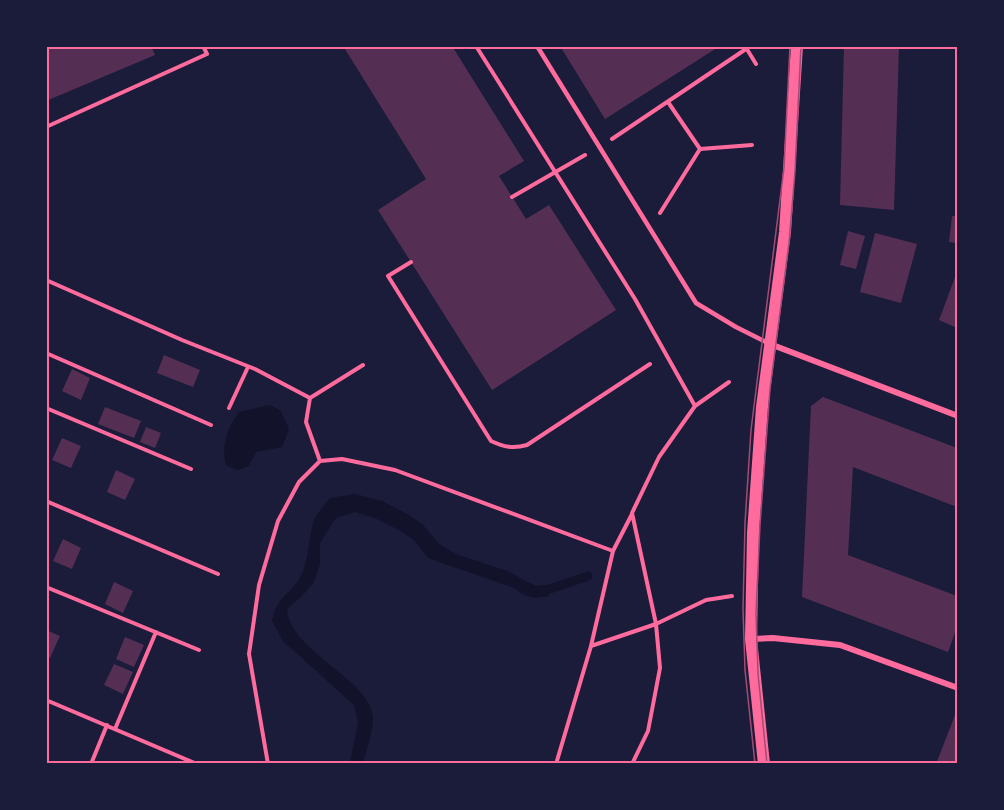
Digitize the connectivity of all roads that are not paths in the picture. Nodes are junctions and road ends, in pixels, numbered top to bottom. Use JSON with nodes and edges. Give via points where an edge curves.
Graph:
{"nodes":[{"id":1,"x":537,"y":46,"type":"edge"},
{"id":2,"x":796,"y":46,"type":"edge"},
{"id":3,"x":770,"y":344,"type":"junction"},
{"id":4,"x":957,"y":416,"type":"edge"},
{"id":5,"x":751,"y":639,"type":"junction"},
{"id":6,"x":957,"y":688,"type":"edge"},
{"id":7,"x":764,"y":764,"type":"edge"}],
"edges":[{"from":1,"to":3,"type":"lane","via":[[696,303]]},
{"from":2,"to":3,"type":"main road","via":[[785,232]]},
{"from":3,"to":4,"type":"street"},
{"from":3,"to":5,"type":"main road","via":[[757,463]]},
{"from":5,"to":6,"type":"street","via":[[840,645]]},
{"from":5,"to":7,"type":"main road"}]}
